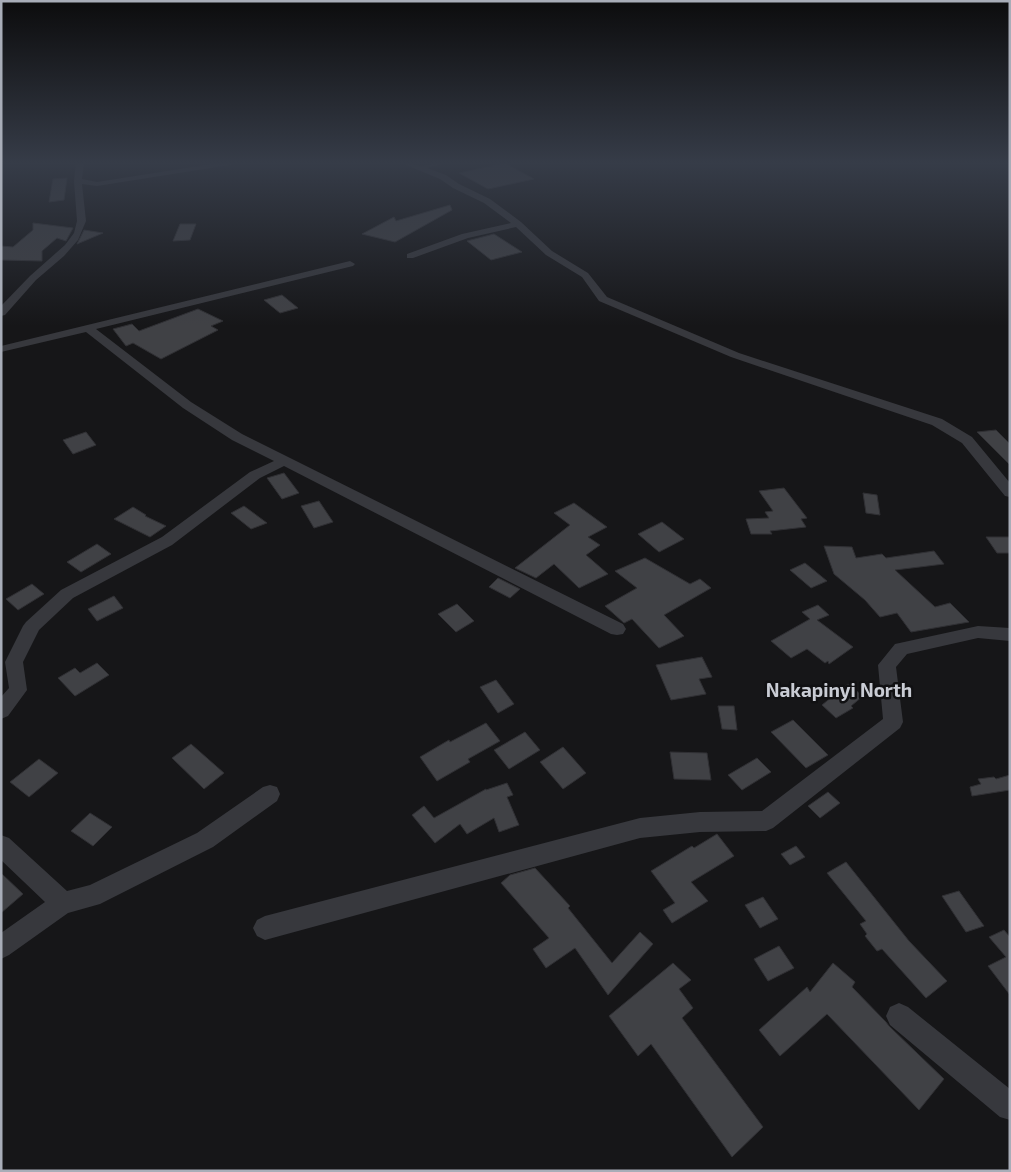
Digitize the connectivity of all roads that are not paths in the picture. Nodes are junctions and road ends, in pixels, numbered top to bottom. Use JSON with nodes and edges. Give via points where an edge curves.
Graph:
{"nodes":[{"id":1,"x":81,"y":217,"type":"edge"},
{"id":2,"x":508,"y":217,"type":"edge"},
{"id":3,"x":518,"y":224,"type":"junction"},
{"id":4,"x":410,"y":256,"type":"dead end"},
{"id":5,"x":350,"y":264,"type":"dead end"},
{"id":6,"x":1,"y":313,"type":"edge"},
{"id":7,"x":88,"y":328,"type":"junction"},
{"id":8,"x":1,"y":349,"type":"edge"},
{"id":9,"x":285,"y":461,"type":"junction"},
{"id":10,"x":1010,"y":493,"type":"edge"},
{"id":11,"x":617,"y":629,"type":"dead end"},
{"id":12,"x":1010,"y":635,"type":"edge"},
{"id":13,"x":1,"y":711,"type":"edge"},
{"id":14,"x":270,"y":794,"type":"dead end"},
{"id":15,"x":1,"y":845,"type":"edge"},
{"id":16,"x":62,"y":903,"type":"junction"},
{"id":17,"x":265,"y":928,"type":"dead end"},
{"id":18,"x":1,"y":947,"type":"edge"},
{"id":19,"x":899,"y":1016,"type":"dead end"},
{"id":20,"x":1010,"y":1107,"type":"edge"}],
"edges":[{"from":1,"to":6,"type":"street","via":[[77,235],[66,250],[34,276]]},
{"from":2,"to":3,"type":"street"},
{"from":3,"to":4,"type":"street","via":[[465,236]]},
{"from":3,"to":10,"type":"street","via":[[549,252],[585,275],[603,299],[735,355],[937,422],[967,440]]},
{"from":5,"to":7,"type":"street"},
{"from":7,"to":8,"type":"street"},
{"from":7,"to":9,"type":"street","via":[[187,405],[237,437]]},
{"from":9,"to":11,"type":"street"},
{"from":9,"to":13,"type":"street","via":[[255,475],[167,542],[67,594],[32,626],[14,662],[18,690]]},
{"from":12,"to":17,"type":"street","via":[[978,632],[901,648],[887,665],[893,722],[766,821],[700,822],[640,828]]},
{"from":14,"to":16,"type":"street","via":[[205,840],[92,896]]},
{"from":15,"to":16,"type":"street"},
{"from":16,"to":18,"type":"street"},
{"from":19,"to":20,"type":"street"}]}
